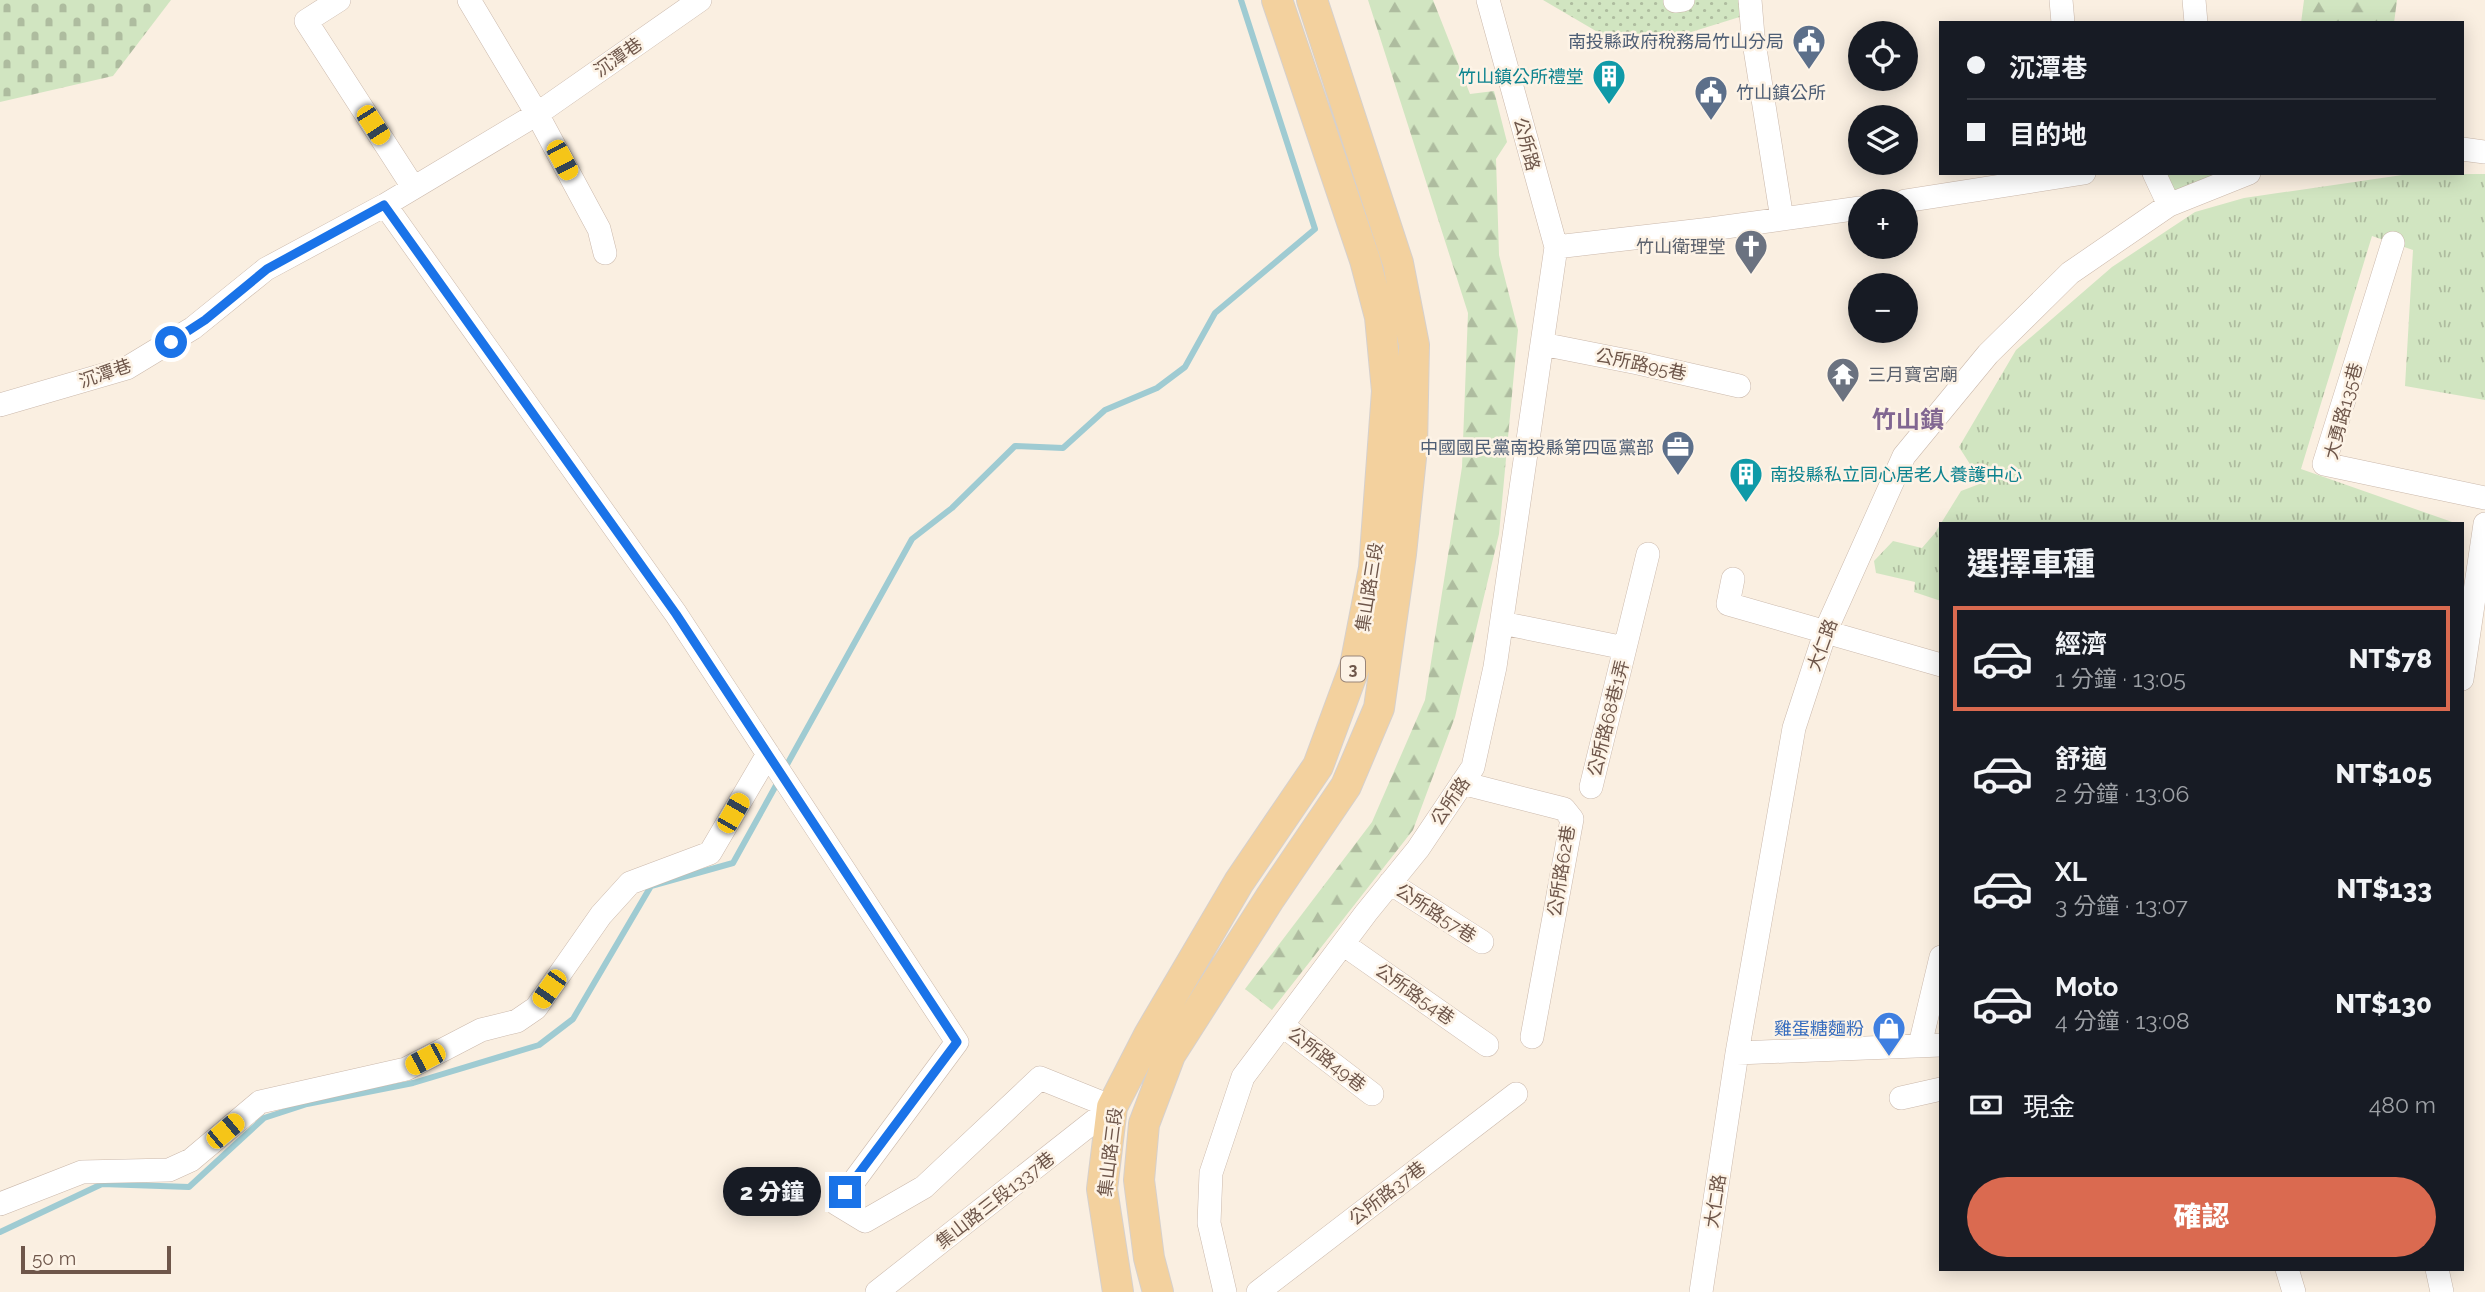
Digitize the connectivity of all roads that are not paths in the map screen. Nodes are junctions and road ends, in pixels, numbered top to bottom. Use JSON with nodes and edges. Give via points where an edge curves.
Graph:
{"nodes":[{"id":1,"x":340,"y":0,"type":"edge"},
{"id":2,"x":469,"y":0,"type":"edge"},
{"id":3,"x":700,"y":0,"type":"edge"},
{"id":4,"x":1278,"y":0,"type":"edge"},
{"id":5,"x":1312,"y":0,"type":"edge"},
{"id":6,"x":1488,"y":0,"type":"edge"},
{"id":7,"x":1750,"y":0,"type":"edge"},
{"id":8,"x":2061,"y":0,"type":"edge"},
{"id":9,"x":2194,"y":0,"type":"edge"},
{"id":10,"x":2063,"y":21,"type":"edge"},
{"id":11,"x":2196,"y":21,"type":"edge"},
{"id":12,"x":537,"y":114,"type":"junction"},
{"id":13,"x":2464,"y":149,"type":"edge"},
{"id":14,"x":2485,"y":152,"type":"edge"},
{"id":15,"x":2069,"y":175,"type":"edge"},
{"id":16,"x":2155,"y":175,"type":"edge"},
{"id":17,"x":2244,"y":175,"type":"edge"},
{"id":18,"x":413,"y":187,"type":"junction"},
{"id":19,"x":1918,"y":199,"type":"edge"},
{"id":20,"x":384,"y":205,"type":"junction"},
{"id":21,"x":2169,"y":205,"type":"junction"},
{"id":22,"x":1848,"y":210,"type":"edge"},
{"id":23,"x":1782,"y":219,"type":"junction"},
{"id":24,"x":2393,"y":243,"type":"dead end"},
{"id":25,"x":1556,"y":247,"type":"junction"},
{"id":26,"x":605,"y":253,"type":"dead end"},
{"id":27,"x":1542,"y":344,"type":"junction"},
{"id":28,"x":1739,"y":387,"type":"dead end"},
{"id":29,"x":0,"y":405,"type":"edge"},
{"id":30,"x":2485,"y":498,"type":"edge"},
{"id":31,"x":2485,"y":524,"type":"edge"},
{"id":32,"x":1648,"y":554,"type":"dead end"},
{"id":33,"x":1733,"y":579,"type":"dead end"},
{"id":34,"x":1502,"y":622,"type":"junction"},
{"id":35,"x":1826,"y":631,"type":"junction"},
{"id":36,"x":1625,"y":648,"type":"junction"},
{"id":37,"x":1939,"y":664,"type":"edge"},
{"id":38,"x":2464,"y":666,"type":"edge"},
{"id":39,"x":771,"y":758,"type":"junction"},
{"id":40,"x":1462,"y":783,"type":"junction"},
{"id":41,"x":1591,"y":788,"type":"dead end"},
{"id":42,"x":1390,"y":883,"type":"junction"},
{"id":43,"x":1482,"y":942,"type":"dead end"},
{"id":44,"x":1343,"y":944,"type":"junction"},
{"id":45,"x":1939,"y":987,"type":"edge"},
{"id":46,"x":1282,"y":1024,"type":"junction"},
{"id":47,"x":1532,"y":1037,"type":"dead end"},
{"id":48,"x":1487,"y":1045,"type":"dead end"},
{"id":49,"x":1935,"y":1048,"type":"edge"},
{"id":50,"x":1737,"y":1053,"type":"junction"},
{"id":51,"x":1939,"y":1089,"type":"edge"},
{"id":52,"x":1372,"y":1094,"type":"dead end"},
{"id":53,"x":1516,"y":1094,"type":"dead end"},
{"id":54,"x":1901,"y":1098,"type":"dead end"},
{"id":55,"x":1112,"y":1107,"type":"junction"},
{"id":56,"x":0,"y":1204,"type":"edge"},
{"id":57,"x":2288,"y":1271,"type":"edge"},
{"id":58,"x":2437,"y":1271,"type":"edge"},
{"id":59,"x":877,"y":1292,"type":"edge"},
{"id":60,"x":1118,"y":1292,"type":"edge"},
{"id":61,"x":1158,"y":1292,"type":"edge"},
{"id":62,"x":1225,"y":1292,"type":"edge"},
{"id":63,"x":1258,"y":1292,"type":"edge"},
{"id":64,"x":1701,"y":1292,"type":"edge"},
{"id":65,"x":2294,"y":1292,"type":"edge"},
{"id":66,"x":2442,"y":1292,"type":"edge"}],
"edges":[{"from":1,"to":18,"type":"street","via":[[306,21]]},
{"from":2,"to":12,"type":"street"},
{"from":3,"to":12,"type":"street","name":"沉潭巷"},
{"from":4,"to":55,"type":"main road","name":"集山路三段","number":"3","via":[[1380,317],[1388,391],[1374,568],[1355,666],[1318,766],[1239,882]]},
{"from":5,"to":61,"type":"main road","name":"集山路三段","number":"3","via":[[1398,262],[1414,345],[1412,448],[1401,554],[1378,708],[1346,786],[1170,1055],[1144,1124],[1139,1180]]},
{"from":6,"to":25,"type":"street","name":"公所路"},
{"from":7,"to":23,"type":"street"},
{"from":8,"to":10,"type":"street"},
{"from":9,"to":11,"type":"street"},
{"from":12,"to":18,"type":"street","name":"沉潭巷"},
{"from":12,"to":26,"type":"street","via":[[599,229]]},
{"from":13,"to":14,"type":"street"},
{"from":15,"to":19,"type":"street"},
{"from":16,"to":21,"type":"street"},
{"from":17,"to":21,"type":"street","name":"大仁路"},
{"from":18,"to":20,"type":"street","name":"沉潭巷"},
{"from":20,"to":29,"type":"street","name":"沉潭巷","via":[[267,269],[193,328],[127,368]]},
{"from":20,"to":39,"type":"street","via":[[676,614]]},
{"from":21,"to":35,"type":"street","name":"大仁路","via":[[2070,274],[1988,354],[1904,456]]},
{"from":22,"to":23,"type":"street"},
{"from":23,"to":25,"type":"street"},
{"from":24,"to":30,"type":"street","name":"大勇路135巷","via":[[2324,464]]},
{"from":25,"to":27,"type":"street","name":"公所路"},
{"from":27,"to":28,"type":"street","name":"公所路95巷"},
{"from":27,"to":34,"type":"street","name":"公所路"},
{"from":31,"to":38,"type":"street"},
{"from":32,"to":36,"type":"street","name":"公所路68巷1弄"},
{"from":33,"to":35,"type":"street","via":[[1728,604]]},
{"from":34,"to":36,"type":"street"},
{"from":34,"to":40,"type":"street","name":"公所路","via":[[1473,767]]},
{"from":35,"to":37,"type":"street"},
{"from":35,"to":50,"type":"street","name":"大仁路","via":[[1794,728]]},
{"from":36,"to":41,"type":"street","name":"公所路68巷1弄"},
{"from":39,"to":55,"type":"street","via":[[957,1042],[836,1204],[865,1221],[924,1187],[1040,1079]]},
{"from":39,"to":56,"type":"street","via":[[710,853],[630,883],[601,915],[536,1008],[517,1021],[481,1030],[406,1069],[260,1102],[191,1160],[169,1170],[82,1172]]},
{"from":40,"to":42,"type":"street","name":"公所路"},
{"from":40,"to":47,"type":"street","name":"公所路62巷","via":[[1564,809],[1572,819]]},
{"from":42,"to":43,"type":"street","name":"公所路57巷"},
{"from":42,"to":44,"type":"street","name":"公所路"},
{"from":44,"to":46,"type":"street","name":"公所路"},
{"from":44,"to":48,"type":"street","name":"公所路54巷"},
{"from":45,"to":49,"type":"street"},
{"from":46,"to":52,"type":"street","name":"公所路49巷"},
{"from":46,"to":62,"type":"street","name":"公所路","via":[[1243,1077],[1211,1173],[1209,1223]]},
{"from":49,"to":50,"type":"street"},
{"from":50,"to":64,"type":"street","name":"大仁路"},
{"from":51,"to":54,"type":"street"},
{"from":53,"to":63,"type":"street","name":"公所路37巷"},
{"from":55,"to":59,"type":"street","name":"集山路三段1337巷"},
{"from":55,"to":60,"type":"main road","name":"集山路三段","number":"3","via":[[1102,1189]]},
{"from":57,"to":65,"type":"street"},
{"from":58,"to":66,"type":"street"}]}
